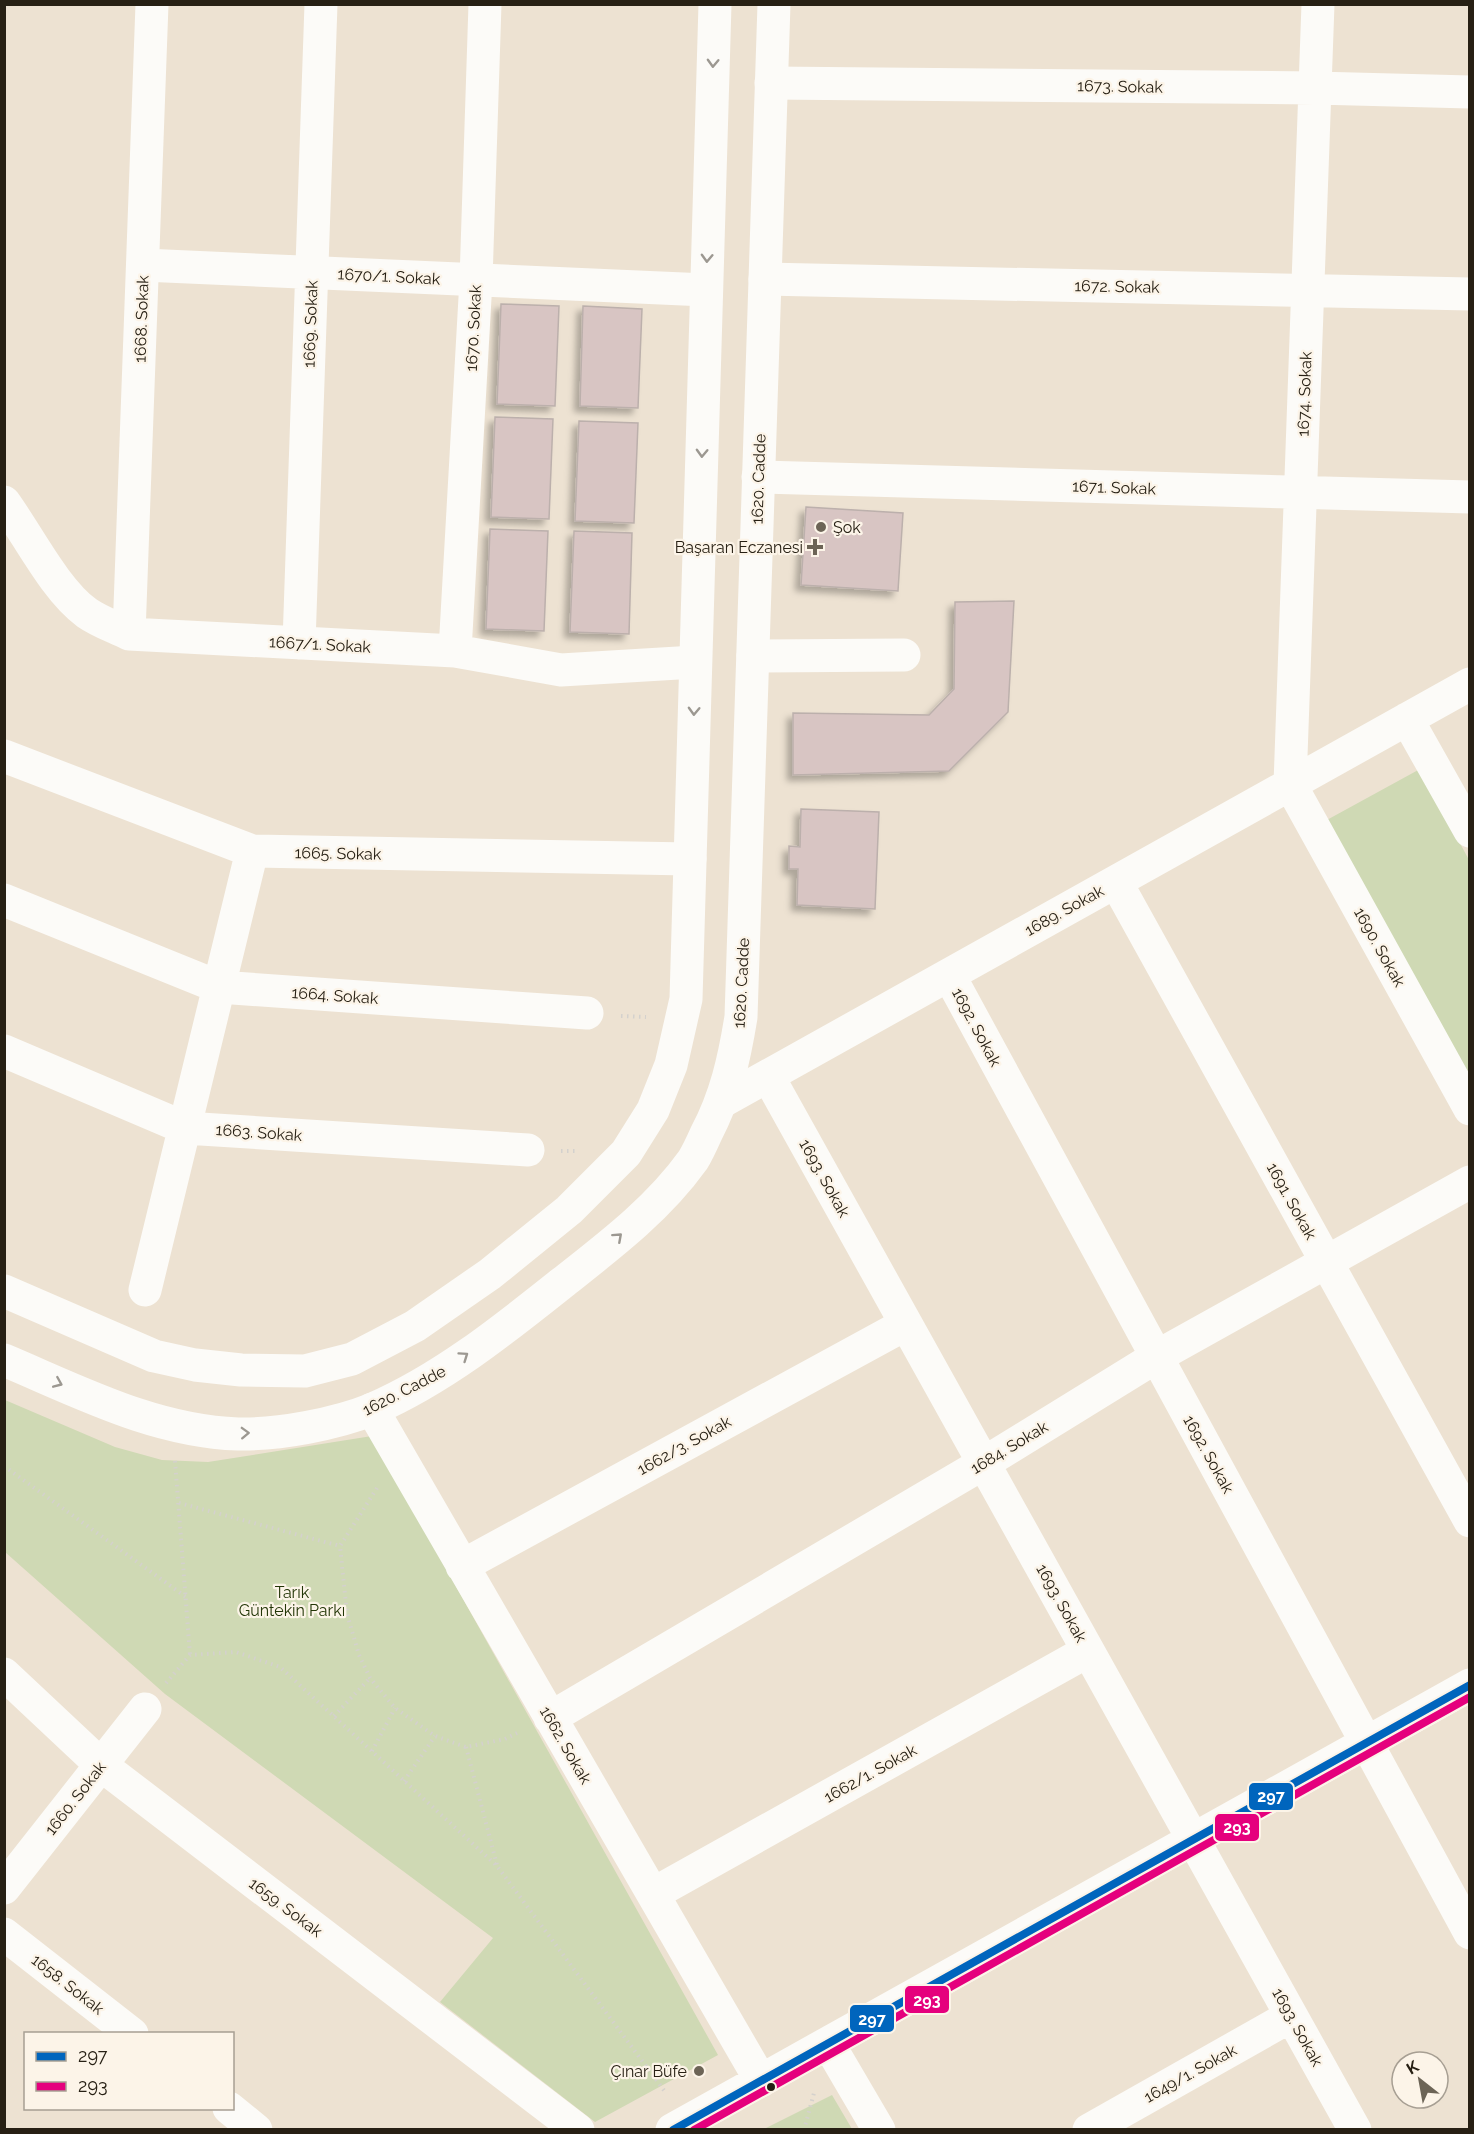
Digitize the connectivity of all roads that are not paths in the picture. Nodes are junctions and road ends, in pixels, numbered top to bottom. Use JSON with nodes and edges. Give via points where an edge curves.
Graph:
{"nodes":[{"id":1,"x":153,"y":4,"type":"edge"},
{"id":2,"x":321,"y":4,"type":"edge"},
{"id":3,"x":485,"y":4,"type":"edge"},
{"id":4,"x":715,"y":4,"type":"edge"},
{"id":5,"x":774,"y":4,"type":"edge"},
{"id":6,"x":1318,"y":4,"type":"edge"},
{"id":7,"x":771,"y":82,"type":"junction"},
{"id":8,"x":1315,"y":88,"type":"junction"},
{"id":9,"x":1470,"y":92,"type":"edge"},
{"id":10,"x":143,"y":265,"type":"junction"},
{"id":11,"x":312,"y":272,"type":"junction"},
{"id":12,"x":765,"y":279,"type":"junction"},
{"id":13,"x":476,"y":280,"type":"junction"},
{"id":14,"x":706,"y":290,"type":"junction"},
{"id":15,"x":1308,"y":290,"type":"junction"},
{"id":16,"x":1470,"y":294,"type":"edge"},
{"id":17,"x":758,"y":477,"type":"junction"},
{"id":18,"x":1301,"y":492,"type":"junction"},
{"id":19,"x":1470,"y":497,"type":"edge"},
{"id":20,"x":4,"y":502,"type":"edge"},
{"id":21,"x":129,"y":634,"type":"junction"},
{"id":22,"x":299,"y":643,"type":"junction"},
{"id":23,"x":455,"y":651,"type":"junction"},
{"id":24,"x":753,"y":656,"type":"junction"},
{"id":25,"x":904,"y":656,"type":"dead end"},
{"id":26,"x":696,"y":662,"type":"junction"},
{"id":27,"x":1470,"y":684,"type":"edge"},
{"id":28,"x":1407,"y":719,"type":"junction"},
{"id":29,"x":4,"y":756,"type":"edge"},
{"id":30,"x":1290,"y":784,"type":"junction"},
{"id":31,"x":1470,"y":831,"type":"edge"},
{"id":32,"x":252,"y":851,"type":"junction"},
{"id":33,"x":690,"y":860,"type":"junction"},
{"id":34,"x":1116,"y":882,"type":"junction"},
{"id":35,"x":4,"y":900,"type":"edge"},
{"id":36,"x":949,"y":975,"type":"junction"},
{"id":37,"x":219,"y":987,"type":"junction"},
{"id":38,"x":587,"y":1013,"type":"road end"},
{"id":39,"x":4,"y":1051,"type":"edge"},
{"id":40,"x":768,"y":1076,"type":"junction"},
{"id":41,"x":721,"y":1102,"type":"junction"},
{"id":42,"x":1470,"y":1109,"type":"edge"},
{"id":43,"x":184,"y":1128,"type":"junction"},
{"id":44,"x":528,"y":1150,"type":"dead end"},
{"id":45,"x":1470,"y":1182,"type":"edge"},
{"id":46,"x":1326,"y":1262,"type":"junction"},
{"id":47,"x":145,"y":1290,"type":"dead end"},
{"id":48,"x":4,"y":1292,"type":"edge"},
{"id":49,"x":906,"y":1324,"type":"junction"},
{"id":50,"x":1156,"y":1357,"type":"junction"},
{"id":51,"x":4,"y":1360,"type":"edge"},
{"id":52,"x":372,"y":1409,"type":"junction"},
{"id":53,"x":984,"y":1463,"type":"junction"},
{"id":54,"x":1470,"y":1521,"type":"edge"},
{"id":55,"x":462,"y":1566,"type":"junction"},
{"id":56,"x":1088,"y":1651,"type":"junction"},
{"id":57,"x":4,"y":1674,"type":"edge"},
{"id":58,"x":1470,"y":1684,"type":"edge"},
{"id":59,"x":145,"y":1709,"type":"road end"},
{"id":60,"x":550,"y":1718,"type":"junction"},
{"id":61,"x":1366,"y":1743,"type":"junction"},
{"id":62,"x":101,"y":1765,"type":"junction"},
{"id":63,"x":1193,"y":1839,"type":"junction"},
{"id":64,"x":4,"y":1888,"type":"edge"},
{"id":65,"x":653,"y":1894,"type":"junction"},
{"id":66,"x":1470,"y":1933,"type":"edge"},
{"id":67,"x":4,"y":1934,"type":"edge"},
{"id":68,"x":1292,"y":2016,"type":"junction"},
{"id":69,"x":129,"y":2032,"type":"edge"},
{"id":70,"x":828,"y":2043,"type":"junction"},
{"id":71,"x":761,"y":2081,"type":"junction"},
{"id":72,"x":230,"y":2110,"type":"edge"},
{"id":73,"x":682,"y":2127,"type":"edge"},
{"id":74,"x":256,"y":2130,"type":"edge"},
{"id":75,"x":578,"y":2130,"type":"edge"},
{"id":76,"x":879,"y":2130,"type":"edge"},
{"id":77,"x":1089,"y":2130,"type":"edge"},
{"id":78,"x":1355,"y":2130,"type":"edge"}],
"edges":[{"from":1,"to":10,"type":"street","name":"1668. Sokak"},
{"from":2,"to":11,"type":"street","name":"1669. Sokak"},
{"from":3,"to":13,"type":"street","name":"1670. Sokak"},
{"from":4,"to":14,"type":"street","one_way":true},
{"from":5,"to":7,"type":"street","name":"1620. Cadde"},
{"from":6,"to":8,"type":"street","name":"1674. Sokak"},
{"from":7,"to":8,"type":"street","name":"1673. Sokak"},
{"from":7,"to":12,"type":"street","name":"1620. Cadde"},
{"from":8,"to":9,"type":"street","name":"1673. Sokak"},
{"from":8,"to":15,"type":"street","name":"1674. Sokak"},
{"from":10,"to":11,"type":"street","name":"1670/1. Sokak"},
{"from":10,"to":21,"type":"street","name":"1668. Sokak"},
{"from":11,"to":13,"type":"street","name":"1670/1. Sokak"},
{"from":11,"to":22,"type":"street","name":"1669. Sokak"},
{"from":12,"to":15,"type":"street","name":"1672. Sokak"},
{"from":12,"to":17,"type":"street","name":"1620. Cadde"},
{"from":13,"to":14,"type":"street","name":"1670/1. Sokak"},
{"from":13,"to":23,"type":"street","name":"1670. Sokak"},
{"from":14,"to":26,"type":"street","one_way":true},
{"from":15,"to":16,"type":"street","name":"1672. Sokak"},
{"from":15,"to":18,"type":"street","name":"1674. Sokak"},
{"from":17,"to":18,"type":"street","name":"1671. Sokak"},
{"from":17,"to":24,"type":"street","name":"1620. Cadde"},
{"from":18,"to":19,"type":"street","name":"1671. Sokak"},
{"from":18,"to":30,"type":"street","name":"1674. Sokak"},
{"from":20,"to":21,"type":"street","name":"1667/1. Sokak","via":[[72,600],[88,614]]},
{"from":21,"to":22,"type":"street","name":"1667/1. Sokak"},
{"from":22,"to":23,"type":"street","name":"1667/1. Sokak"},
{"from":23,"to":26,"type":"street","name":"1667/1. Sokak","via":[[561,670]]},
{"from":24,"to":25,"type":"street"},
{"from":24,"to":41,"type":"street","name":"1620. Cadde","via":[[741,1017]]},
{"from":26,"to":33,"type":"street","one_way":true},
{"from":27,"to":28,"type":"street","name":"1689. Sokak"},
{"from":28,"to":30,"type":"street","name":"1689. Sokak"},
{"from":28,"to":31,"type":"street"},
{"from":29,"to":32,"type":"street","name":"1665. Sokak"},
{"from":30,"to":34,"type":"street","name":"1689. Sokak"},
{"from":30,"to":42,"type":"street","name":"1690. Sokak"},
{"from":32,"to":33,"type":"street","name":"1665. Sokak"},
{"from":32,"to":37,"type":"street"},
{"from":33,"to":48,"type":"street","via":[[686,999],[671,1065],[653,1110],[626,1153],[569,1210],[490,1274],[415,1326],[352,1359],[305,1371],[241,1370],[154,1356]]},
{"from":34,"to":36,"type":"street","name":"1689. Sokak"},
{"from":34,"to":46,"type":"street","name":"1691. Sokak"},
{"from":35,"to":37,"type":"street","name":"1664. Sokak"},
{"from":36,"to":40,"type":"street","name":"1689. Sokak"},
{"from":36,"to":50,"type":"street","name":"1692. Sokak"},
{"from":37,"to":38,"type":"street","name":"1664. Sokak"},
{"from":37,"to":43,"type":"street"},
{"from":39,"to":43,"type":"street","name":"1663. Sokak"},
{"from":40,"to":41,"type":"street","name":"1689. Sokak"},
{"from":40,"to":49,"type":"street","name":"1693. Sokak"},
{"from":52,"to":41,"type":"street","name":"1620. Cadde","one_way":true,"via":[[434,1377],[519,1317],[608,1246],[659,1201],[694,1158]]},
{"from":43,"to":44,"type":"street","name":"1663. Sokak"},
{"from":43,"to":47,"type":"street"},
{"from":45,"to":46,"type":"street","name":"1684. Sokak"},
{"from":46,"to":50,"type":"street","name":"1684. Sokak"},
{"from":46,"to":54,"type":"street","name":"1691. Sokak"},
{"from":49,"to":53,"type":"street","name":"1693. Sokak"},
{"from":49,"to":55,"type":"street","name":"1662/3. Sokak"},
{"from":50,"to":53,"type":"street","name":"1684. Sokak"},
{"from":50,"to":61,"type":"street","name":"1692. Sokak"},
{"from":51,"to":52,"type":"street","name":"1620. Cadde","one_way":true,"via":[[130,1414],[172,1425],[239,1434],[307,1429]]},
{"from":52,"to":55,"type":"street","name":"1662. Sokak"},
{"from":53,"to":56,"type":"street","name":"1693. Sokak"},
{"from":53,"to":60,"type":"street","name":"1684. Sokak"},
{"from":55,"to":60,"type":"street","name":"1662. Sokak"},
{"from":56,"to":63,"type":"street","name":"1693. Sokak"},
{"from":56,"to":65,"type":"street","name":"1662/1. Sokak"},
{"from":57,"to":62,"type":"street","name":"1659. Sokak"},
{"from":58,"to":61,"type":"street"},
{"from":59,"to":62,"type":"street","name":"1660. Sokak"},
{"from":60,"to":65,"type":"street","name":"1662. Sokak"},
{"from":61,"to":63,"type":"street"},
{"from":61,"to":66,"type":"street","name":"1692. Sokak"},
{"from":62,"to":64,"type":"street","name":"1660. Sokak"},
{"from":62,"to":75,"type":"street","name":"1659. Sokak"},
{"from":63,"to":68,"type":"street","name":"1693. Sokak"},
{"from":63,"to":70,"type":"street"},
{"from":65,"to":71,"type":"street","name":"1662. Sokak"},
{"from":67,"to":69,"type":"street","name":"1658. Sokak"},
{"from":68,"to":77,"type":"street","name":"1649/1. Sokak"},
{"from":68,"to":78,"type":"street","name":"1693. Sokak"},
{"from":70,"to":71,"type":"street"},
{"from":70,"to":76,"type":"street"},
{"from":71,"to":73,"type":"street"},
{"from":72,"to":74,"type":"street"}]}
